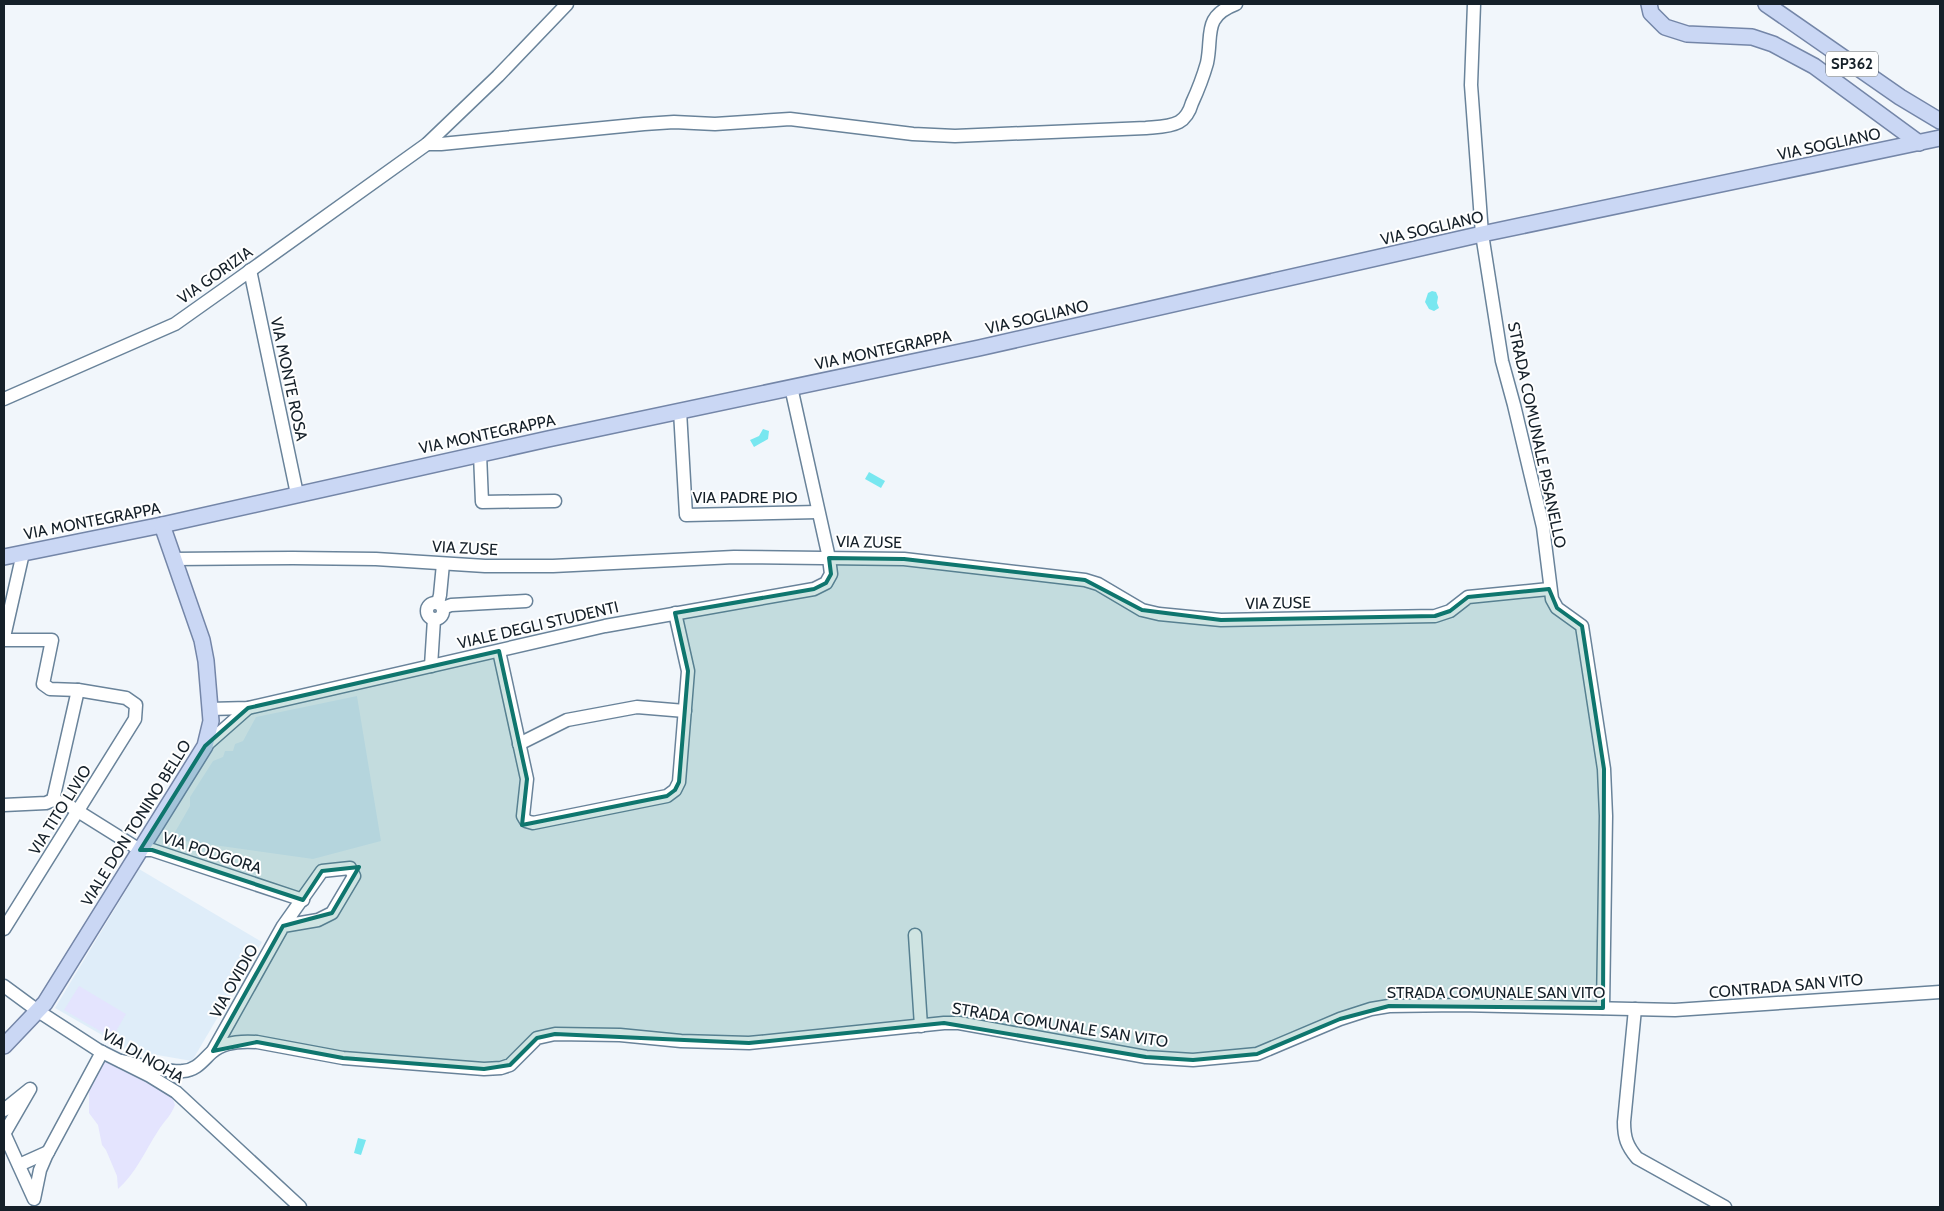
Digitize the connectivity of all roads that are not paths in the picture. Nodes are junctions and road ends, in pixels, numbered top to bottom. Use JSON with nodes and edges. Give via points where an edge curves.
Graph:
{"nodes":[{"id":1,"x":567,"y":4,"type":"edge"},
{"id":2,"x":1236,"y":4,"type":"edge"},
{"id":3,"x":1474,"y":4,"type":"edge"},
{"id":4,"x":1649,"y":4,"type":"edge"},
{"id":5,"x":1766,"y":4,"type":"edge"},
{"id":6,"x":1885,"y":120,"type":"junction"},
{"id":7,"x":1940,"y":121,"type":"edge"},
{"id":8,"x":1940,"y":138,"type":"edge"},
{"id":9,"x":1919,"y":143,"type":"junction"},
{"id":10,"x":427,"y":144,"type":"junction"},
{"id":11,"x":1895,"y":148,"type":"junction"},
{"id":12,"x":1482,"y":234,"type":"junction"},
{"id":13,"x":250,"y":270,"type":"junction"},
{"id":14,"x":978,"y":348,"type":"joint"},
{"id":15,"x":791,"y":387,"type":"junction"},
{"id":16,"x":4,"y":399,"type":"edge"},
{"id":17,"x":680,"y":410,"type":"junction"},
{"id":18,"x":480,"y":454,"type":"junction"},
{"id":19,"x":297,"y":494,"type":"junction"},
{"id":20,"x":555,"y":501,"type":"dead end"},
{"id":21,"x":818,"y":512,"type":"junction"},
{"id":22,"x":162,"y":525,"type":"junction"},
{"id":23,"x":23,"y":553,"type":"junction"},
{"id":24,"x":4,"y":557,"type":"edge"},
{"id":25,"x":828,"y":558,"type":"junction"},
{"id":26,"x":173,"y":559,"type":"junction"},
{"id":27,"x":443,"y":564,"type":"junction"},
{"id":28,"x":1549,"y":589,"type":"junction"},
{"id":29,"x":526,"y":601,"type":"dead end"},
{"id":30,"x":440,"y":606,"type":"junction"},
{"id":31,"x":674,"y":613,"type":"junction"},
{"id":32,"x":4,"y":633,"type":"edge"},
{"id":33,"x":499,"y":651,"type":"junction"},
{"id":34,"x":431,"y":666,"type":"junction"},
{"id":35,"x":78,"y":690,"type":"junction"},
{"id":36,"x":248,"y":708,"type":"junction"},
{"id":37,"x":210,"y":709,"type":"junction"},
{"id":38,"x":685,"y":711,"type":"junction"},
{"id":39,"x":520,"y":744,"type":"junction"},
{"id":40,"x":205,"y":746,"type":"junction"},
{"id":41,"x":53,"y":800,"type":"junction"},
{"id":42,"x":4,"y":805,"type":"edge"},
{"id":43,"x":79,"y":811,"type":"junction"},
{"id":44,"x":140,"y":850,"type":"junction"},
{"id":45,"x":303,"y":900,"type":"junction"},
{"id":46,"x":283,"y":926,"type":"junction"},
{"id":47,"x":4,"y":929,"type":"edge"},
{"id":48,"x":915,"y":935,"type":"dead end"},
{"id":49,"x":4,"y":986,"type":"edge"},
{"id":50,"x":1940,"y":992,"type":"edge"},
{"id":51,"x":1603,"y":1008,"type":"junction"},
{"id":52,"x":1635,"y":1009,"type":"junction"},
{"id":53,"x":38,"y":1011,"type":"junction"},
{"id":54,"x":921,"y":1026,"type":"junction"},
{"id":55,"x":4,"y":1046,"type":"edge"},
{"id":56,"x":213,"y":1051,"type":"junction"},
{"id":57,"x":102,"y":1052,"type":"junction"},
{"id":58,"x":121,"y":1061,"type":"junction"},
{"id":59,"x":4,"y":1110,"type":"edge"},
{"id":60,"x":4,"y":1133,"type":"edge"},
{"id":61,"x":48,"y":1152,"type":"junction"},
{"id":62,"x":19,"y":1165,"type":"junction"},
{"id":63,"x":300,"y":1207,"type":"edge"},
{"id":64,"x":1725,"y":1207,"type":"edge"}],
"edges":[{"from":1,"to":10,"type":"street","name":"VIA GORIZIA"},
{"from":2,"to":10,"type":"street","via":[[1221,11],[1211,24],[1207,62],[1188,112],[1180,122],[1166,126],[955,136],[913,134],[790,118],[715,124],[644,124]]},
{"from":3,"to":12,"type":"street","name":"STRADA COMUNALE PISANELLO","via":[[1471,85]]},
{"from":4,"to":6,"type":"main road","via":[[1650,13],[1665,27],[1687,34],[1752,37],[1773,44],[1814,66]]},
{"from":5,"to":7,"type":"main road","number":"SP362"},
{"from":6,"to":9,"type":"main road"},
{"from":6,"to":11,"type":"main road"},
{"from":8,"to":9,"type":"main road","name":"VIA SOGLIANO"},
{"from":9,"to":11,"type":"main road","name":"VIA SOGLIANO"},
{"from":10,"to":13,"type":"street","name":"VIA GORIZIA"},
{"from":11,"to":12,"type":"main road","name":"VIA SOGLIANO"},
{"from":12,"to":14,"type":"main road","name":"VIA SOGLIANO"},
{"from":12,"to":28,"type":"street","name":"STRADA COMUNALE PISANELLO","via":[[1502,361],[1543,527]]},
{"from":13,"to":16,"type":"street","name":"VIA GORIZIA","via":[[175,324]]},
{"from":13,"to":19,"type":"street","name":"VIA MONTE ROSA"},
{"from":14,"to":15,"type":"main road","name":"VIA MONTEGRAPPA"},
{"from":15,"to":17,"type":"main road","name":"VIA MONTEGRAPPA"},
{"from":15,"to":21,"type":"street"},
{"from":17,"to":18,"type":"main road","name":"VIA MONTEGRAPPA"},
{"from":17,"to":21,"type":"street","name":"VIA PADRE PIO","via":[[686,516]]},
{"from":18,"to":19,"type":"main road","name":"VIA MONTEGRAPPA"},
{"from":18,"to":20,"type":"street","via":[[482,502]]},
{"from":19,"to":22,"type":"main road","name":"VIA MONTEGRAPPA"},
{"from":21,"to":25,"type":"street"},
{"from":22,"to":23,"type":"main road","name":"VIA MONTEGRAPPA"},
{"from":22,"to":26,"type":"main road","name":"VIALE DON TONINO BELLO"},
{"from":23,"to":24,"type":"main road","name":"VIA MONTEGRAPPA"},
{"from":23,"to":32,"type":"street"},
{"from":25,"to":27,"type":"street","name":"VIA ZUSE","via":[[725,557],[553,566]]},
{"from":25,"to":28,"type":"street","name":"VIA ZUSE","via":[[904,559],[1085,580],[1104,587],[1142,610],[1221,620],[1435,616],[1450,611],[1468,597]]},
{"from":25,"to":31,"type":"street","name":"VIALE DEGLI STUDENTI","via":[[831,574],[826,583],[814,589]]},
{"from":26,"to":27,"type":"street","name":"VIA ZUSE","via":[[376,559]]},
{"from":26,"to":37,"type":"main road","name":"VIALE DON TONINO BELLO","via":[[202,640]]},
{"from":27,"to":30,"type":"street"},
{"from":28,"to":51,"type":"street","name":"STRADA COMUNALE PISANELLO","via":[[1557,608],[1582,626],[1604,769]]},
{"from":29,"to":30,"type":"street"},
{"from":30,"to":34,"type":"street","via":[[443,614],[434,619]]},
{"from":31,"to":33,"type":"street","name":"VIALE DEGLI STUDENTI"},
{"from":31,"to":38,"type":"street","via":[[688,671]]},
{"from":32,"to":35,"type":"street","via":[[52,640],[43,684],[50,689]]},
{"from":33,"to":34,"type":"street","name":"VIALE DEGLI STUDENTI"},
{"from":33,"to":39,"type":"street"},
{"from":34,"to":36,"type":"street","name":"VIALE DEGLI STUDENTI"},
{"from":35,"to":41,"type":"street"},
{"from":35,"to":43,"type":"street","name":"VIA TITO LIVIO","via":[[126,698],[136,705],[135,719]]},
{"from":36,"to":37,"type":"street","name":"VIALE DEGLI STUDENTI"},
{"from":36,"to":40,"type":"street"},
{"from":37,"to":40,"type":"main road","name":"VIALE DON TONINO BELLO"},
{"from":38,"to":39,"type":"street","via":[[638,707],[567,720]]},
{"from":38,"to":39,"type":"street","via":[[679,782],[668,796],[533,823],[526,822],[523,816],[527,779]]},
{"from":40,"to":44,"type":"main road","name":"VIALE DON TONINO BELLO"},
{"from":41,"to":42,"type":"street"},
{"from":41,"to":43,"type":"street","name":"VIA PODGORA"},
{"from":43,"to":44,"type":"street","name":"VIA PODGORA"},
{"from":43,"to":47,"type":"street","name":"VIA TITO LIVIO"},
{"from":44,"to":45,"type":"street","name":"VIA PODGORA","via":[[152,850]]},
{"from":44,"to":53,"type":"main road","name":"VIALE DON TONINO BELLO"},
{"from":45,"to":46,"type":"street","name":"VIA OVIDIO"},
{"from":45,"to":46,"type":"street","name":"VIA OVIDIO","via":[[322,870],[350,868],[354,876],[332,913],[318,920]]},
{"from":46,"to":56,"type":"street","name":"VIA OVIDIO"},
{"from":48,"to":54,"type":"street"},
{"from":49,"to":53,"type":"street","name":"VIA DI NOHA"},
{"from":50,"to":52,"type":"street","name":"CONTRADA SAN VITO","via":[[1706,1009]]},
{"from":51,"to":52,"type":"street","name":"STRADA COMUNALE SAN VITO"},
{"from":51,"to":54,"type":"street","name":"STRADA COMUNALE SAN VITO","via":[[1389,1006],[1340,1020],[1257,1054],[1193,1060],[1146,1057],[959,1024]]},
{"from":52,"to":64,"type":"street","via":[[1624,1138],[1638,1158]]},
{"from":53,"to":55,"type":"main road","name":"VIALE DON TONINO BELLO"},
{"from":53,"to":57,"type":"street","name":"VIA DI NOHA"},
{"from":54,"to":56,"type":"street","name":"STRADA COMUNALE SAN VITO","via":[[749,1043],[555,1034],[537,1038],[510,1065],[484,1070],[343,1058],[257,1042],[226,1045]]},
{"from":56,"to":58,"type":"street","name":"STRADA COMUNALE SAN VITO","via":[[200,1064],[184,1071]]},
{"from":57,"to":58,"type":"street","name":"VIA DI NOHA"},
{"from":57,"to":61,"type":"street"},
{"from":58,"to":63,"type":"street","name":"VIA DI NOHA","via":[[176,1092]]},
{"from":59,"to":60,"type":"street","via":[[30,1089]]},
{"from":60,"to":62,"type":"street"},
{"from":61,"to":62,"type":"street"},
{"from":61,"to":62,"type":"street","via":[[34,1198]]}]}
